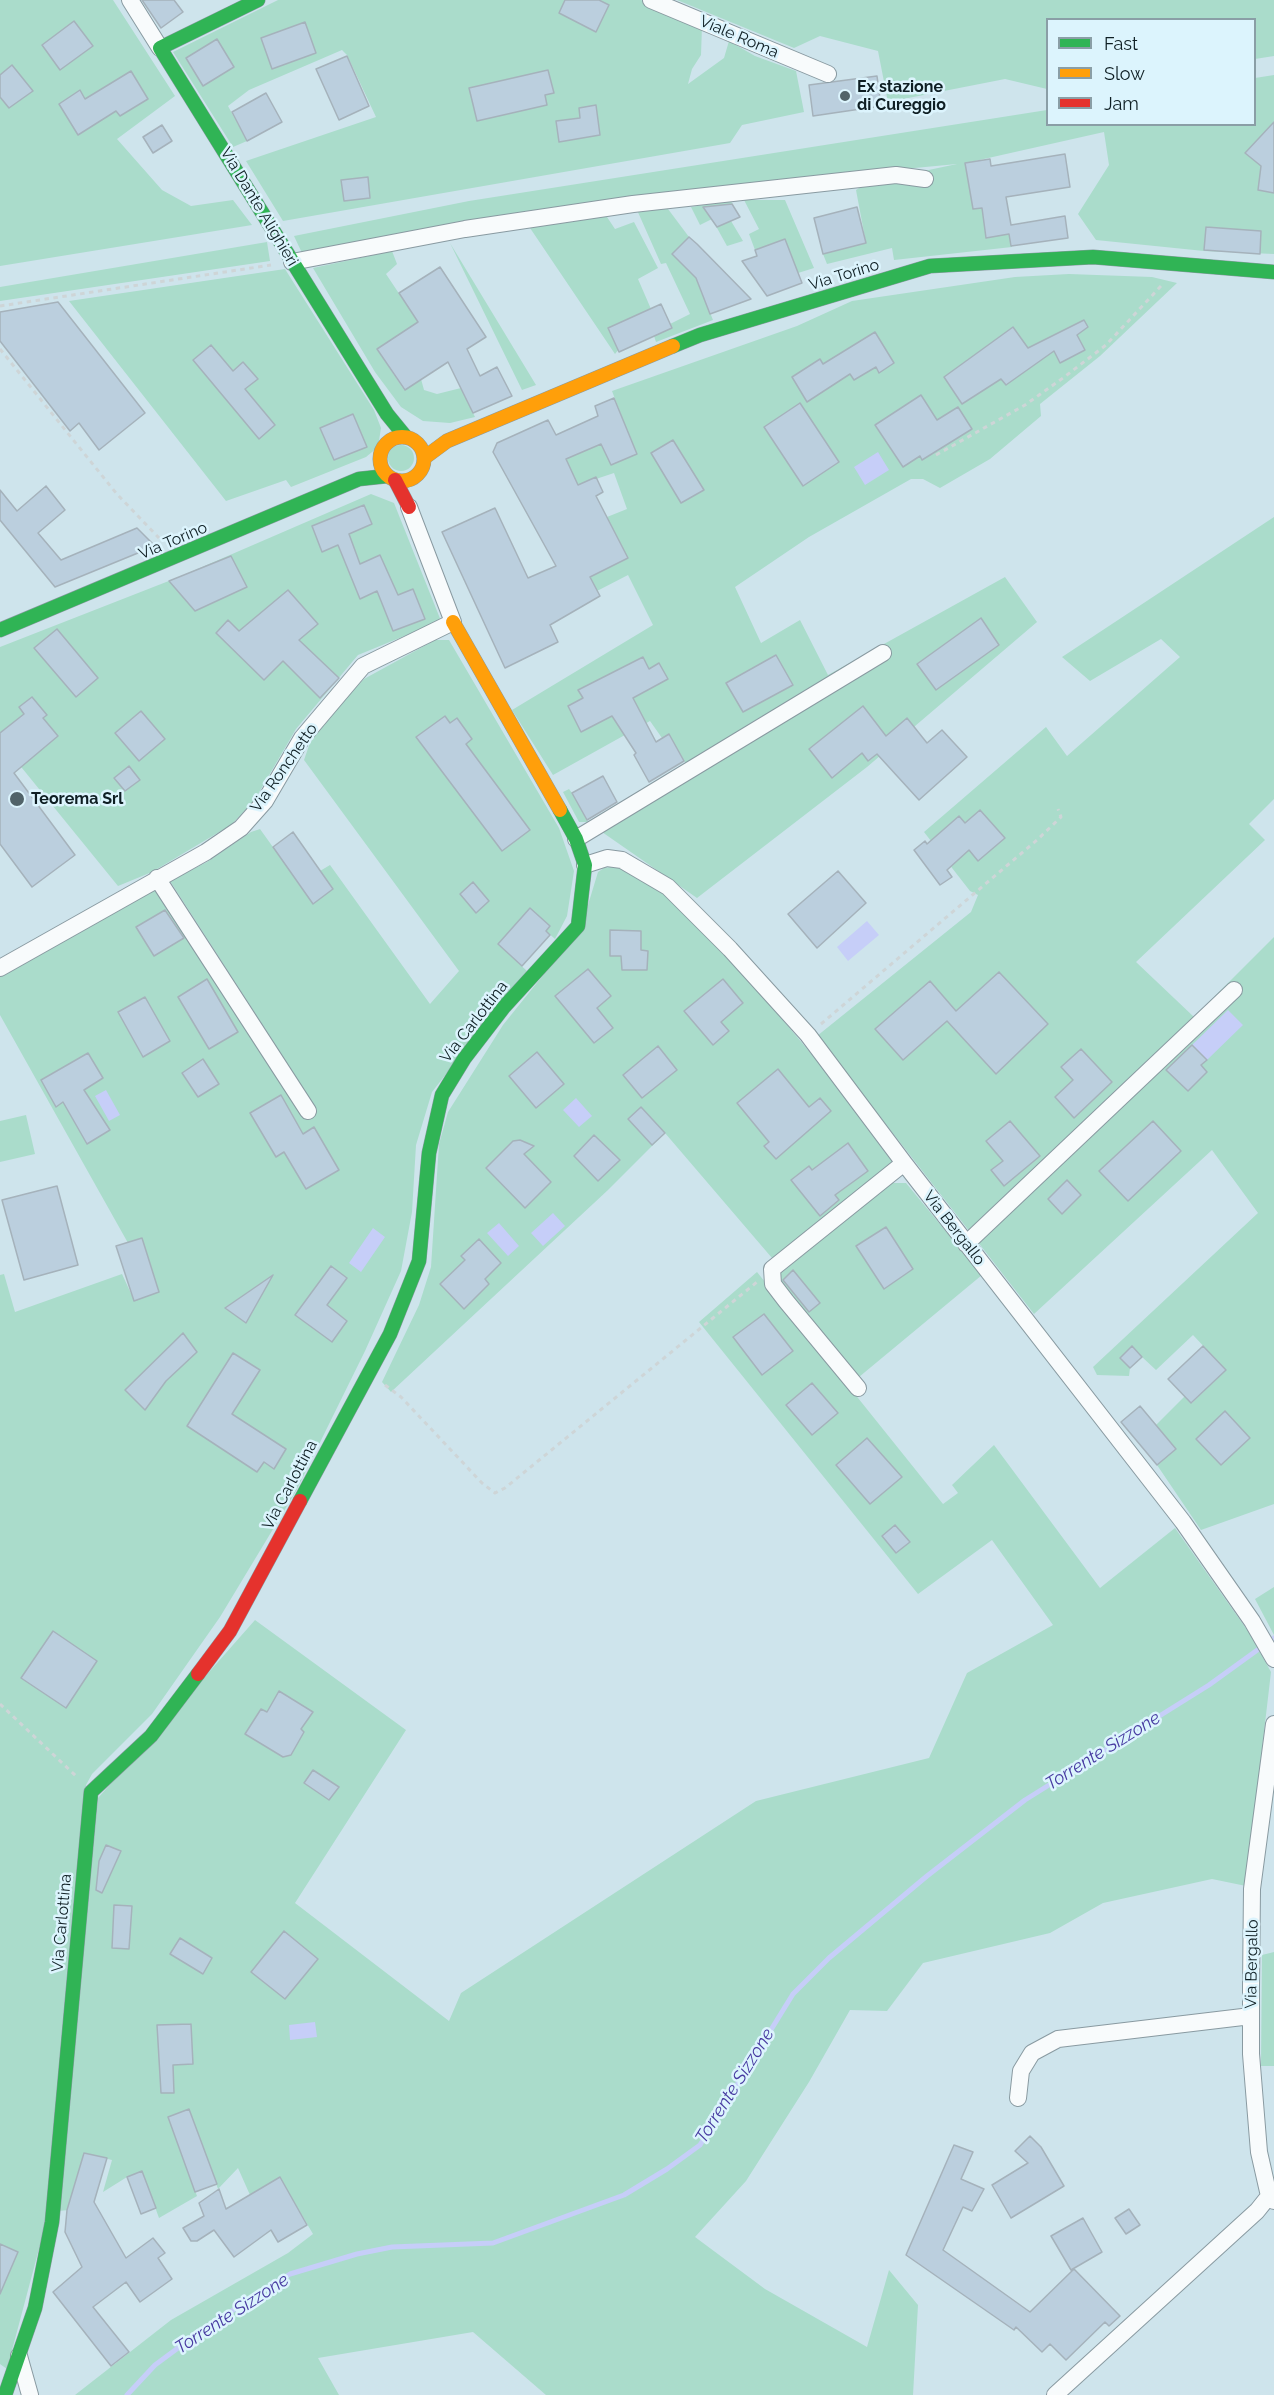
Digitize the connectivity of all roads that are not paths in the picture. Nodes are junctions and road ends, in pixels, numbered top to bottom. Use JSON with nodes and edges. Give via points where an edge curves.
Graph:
{"nodes":[{"id":1,"x":130,"y":0,"type":"edge"},
{"id":2,"x":258,"y":0,"type":"edge"},
{"id":3,"x":651,"y":0,"type":"edge"},
{"id":4,"x":160,"y":48,"type":"junction"},
{"id":5,"x":828,"y":74,"type":"dead end"},
{"id":6,"x":925,"y":179,"type":"dead end"},
{"id":7,"x":292,"y":262,"type":"junction"},
{"id":8,"x":1274,"y":272,"type":"edge"},
{"id":9,"x":387,"y":414,"type":"junction"},
{"id":10,"x":411,"y":439,"type":"junction"},
{"id":11,"x":388,"y":441,"type":"junction"},
{"id":12,"x":447,"y":441,"type":"junction"},
{"id":13,"x":424,"y":459,"type":"junction"},
{"id":14,"x":379,"y":460,"type":"junction"},
{"id":15,"x":414,"y":477,"type":"junction"},
{"id":16,"x":391,"y":478,"type":"junction"},
{"id":17,"x":358,"y":479,"type":"junction"},
{"id":18,"x":409,"y":507,"type":"junction"},
{"id":19,"x":453,"y":622,"type":"junction"},
{"id":20,"x":0,"y":630,"type":"edge"},
{"id":21,"x":883,"y":654,"type":"dead end"},
{"id":22,"x":576,"y":839,"type":"junction"},
{"id":23,"x":585,"y":865,"type":"junction"},
{"id":24,"x":157,"y":878,"type":"junction"},
{"id":25,"x":0,"y":968,"type":"edge"},
{"id":26,"x":1234,"y":990,"type":"dead end"},
{"id":27,"x":308,"y":1112,"type":"dead end"},
{"id":28,"x":904,"y":1163,"type":"junction"},
{"id":29,"x":966,"y":1244,"type":"junction"},
{"id":30,"x":858,"y":1388,"type":"dead end"},
{"id":31,"x":1274,"y":1659,"type":"edge"},
{"id":32,"x":1274,"y":1724,"type":"edge"},
{"id":33,"x":1251,"y":2016,"type":"junction"},
{"id":34,"x":1017,"y":2098,"type":"dead end"},
{"id":35,"x":1271,"y":2199,"type":"edge"},
{"id":36,"x":19,"y":2356,"type":"junction"},
{"id":37,"x":5,"y":2395,"type":"edge"},
{"id":38,"x":30,"y":2395,"type":"edge"},
{"id":39,"x":1054,"y":2395,"type":"edge"}],
"edges":[{"from":1,"to":4,"type":"street","name":"Via Dante Alighieri"},
{"from":2,"to":4,"type":"street"},
{"from":3,"to":5,"type":"street","name":"Viale Roma"},
{"from":4,"to":7,"type":"street","name":"Via Dante Alighieri"},
{"from":6,"to":7,"type":"street","via":[[896,175],[633,204],[465,229]]},
{"from":7,"to":9,"type":"street","name":"Via Dante Alighieri"},
{"from":8,"to":12,"type":"street","name":"Via Torino","via":[[1093,257],[930,266],[700,335]]},
{"from":9,"to":10,"type":"street","name":"Via Dante Alighieri"},
{"from":9,"to":11,"type":"street","name":"Via Dante Alighieri"},
{"from":10,"to":11,"type":"street","name":"Via Torino"},
{"from":10,"to":12,"type":"street","name":"Via Torino"},
{"from":10,"to":13,"type":"street"},
{"from":11,"to":14,"type":"street","name":"Via Torino"},
{"from":12,"to":13,"type":"street","name":"Via Torino"},
{"from":13,"to":15,"type":"street","name":"Via Torino"},
{"from":14,"to":16,"type":"street"},
{"from":14,"to":17,"type":"street","name":"Via Torino"},
{"from":15,"to":16,"type":"street","name":"Via Torino"},
{"from":15,"to":18,"type":"street"},
{"from":16,"to":17,"type":"street","name":"Via Torino"},
{"from":16,"to":18,"type":"street"},
{"from":17,"to":20,"type":"street","name":"Via Torino"},
{"from":18,"to":19,"type":"street"},
{"from":19,"to":22,"type":"street","name":"Via Carlottina"},
{"from":19,"to":24,"type":"street","name":"Via Ronchetto","via":[[363,666],[302,738],[265,801],[241,828]]},
{"from":21,"to":22,"type":"street"},
{"from":22,"to":23,"type":"street","name":"Via Carlottina"},
{"from":23,"to":28,"type":"street","name":"Via Bergallo","via":[[607,858],[622,860],[668,887],[808,1035]]},
{"from":23,"to":36,"type":"street","name":"Via Carlottina","via":[[578,926],[504,1007],[442,1095],[429,1153],[419,1261],[370,1373],[230,1631],[151,1736],[91,1792],[52,2222],[35,2308]]},
{"from":24,"to":25,"type":"street","name":"Via Ronchetto"},
{"from":24,"to":27,"type":"street"},
{"from":26,"to":29,"type":"street"},
{"from":28,"to":29,"type":"street","name":"Via Bergallo"},
{"from":28,"to":30,"type":"street","via":[[772,1269],[773,1284]]},
{"from":29,"to":31,"type":"street","name":"Via Bergallo","via":[[1183,1522]]},
{"from":32,"to":33,"type":"street","name":"Via Bergallo","via":[[1252,1889]]},
{"from":33,"to":34,"type":"street","via":[[1058,2039],[1032,2053],[1021,2071]]},
{"from":33,"to":35,"type":"street","name":"Via Bergallo","via":[[1260,2152]]},
{"from":35,"to":39,"type":"street"},
{"from":36,"to":37,"type":"street","name":"Via Carlottina"},
{"from":36,"to":38,"type":"street"}]}
